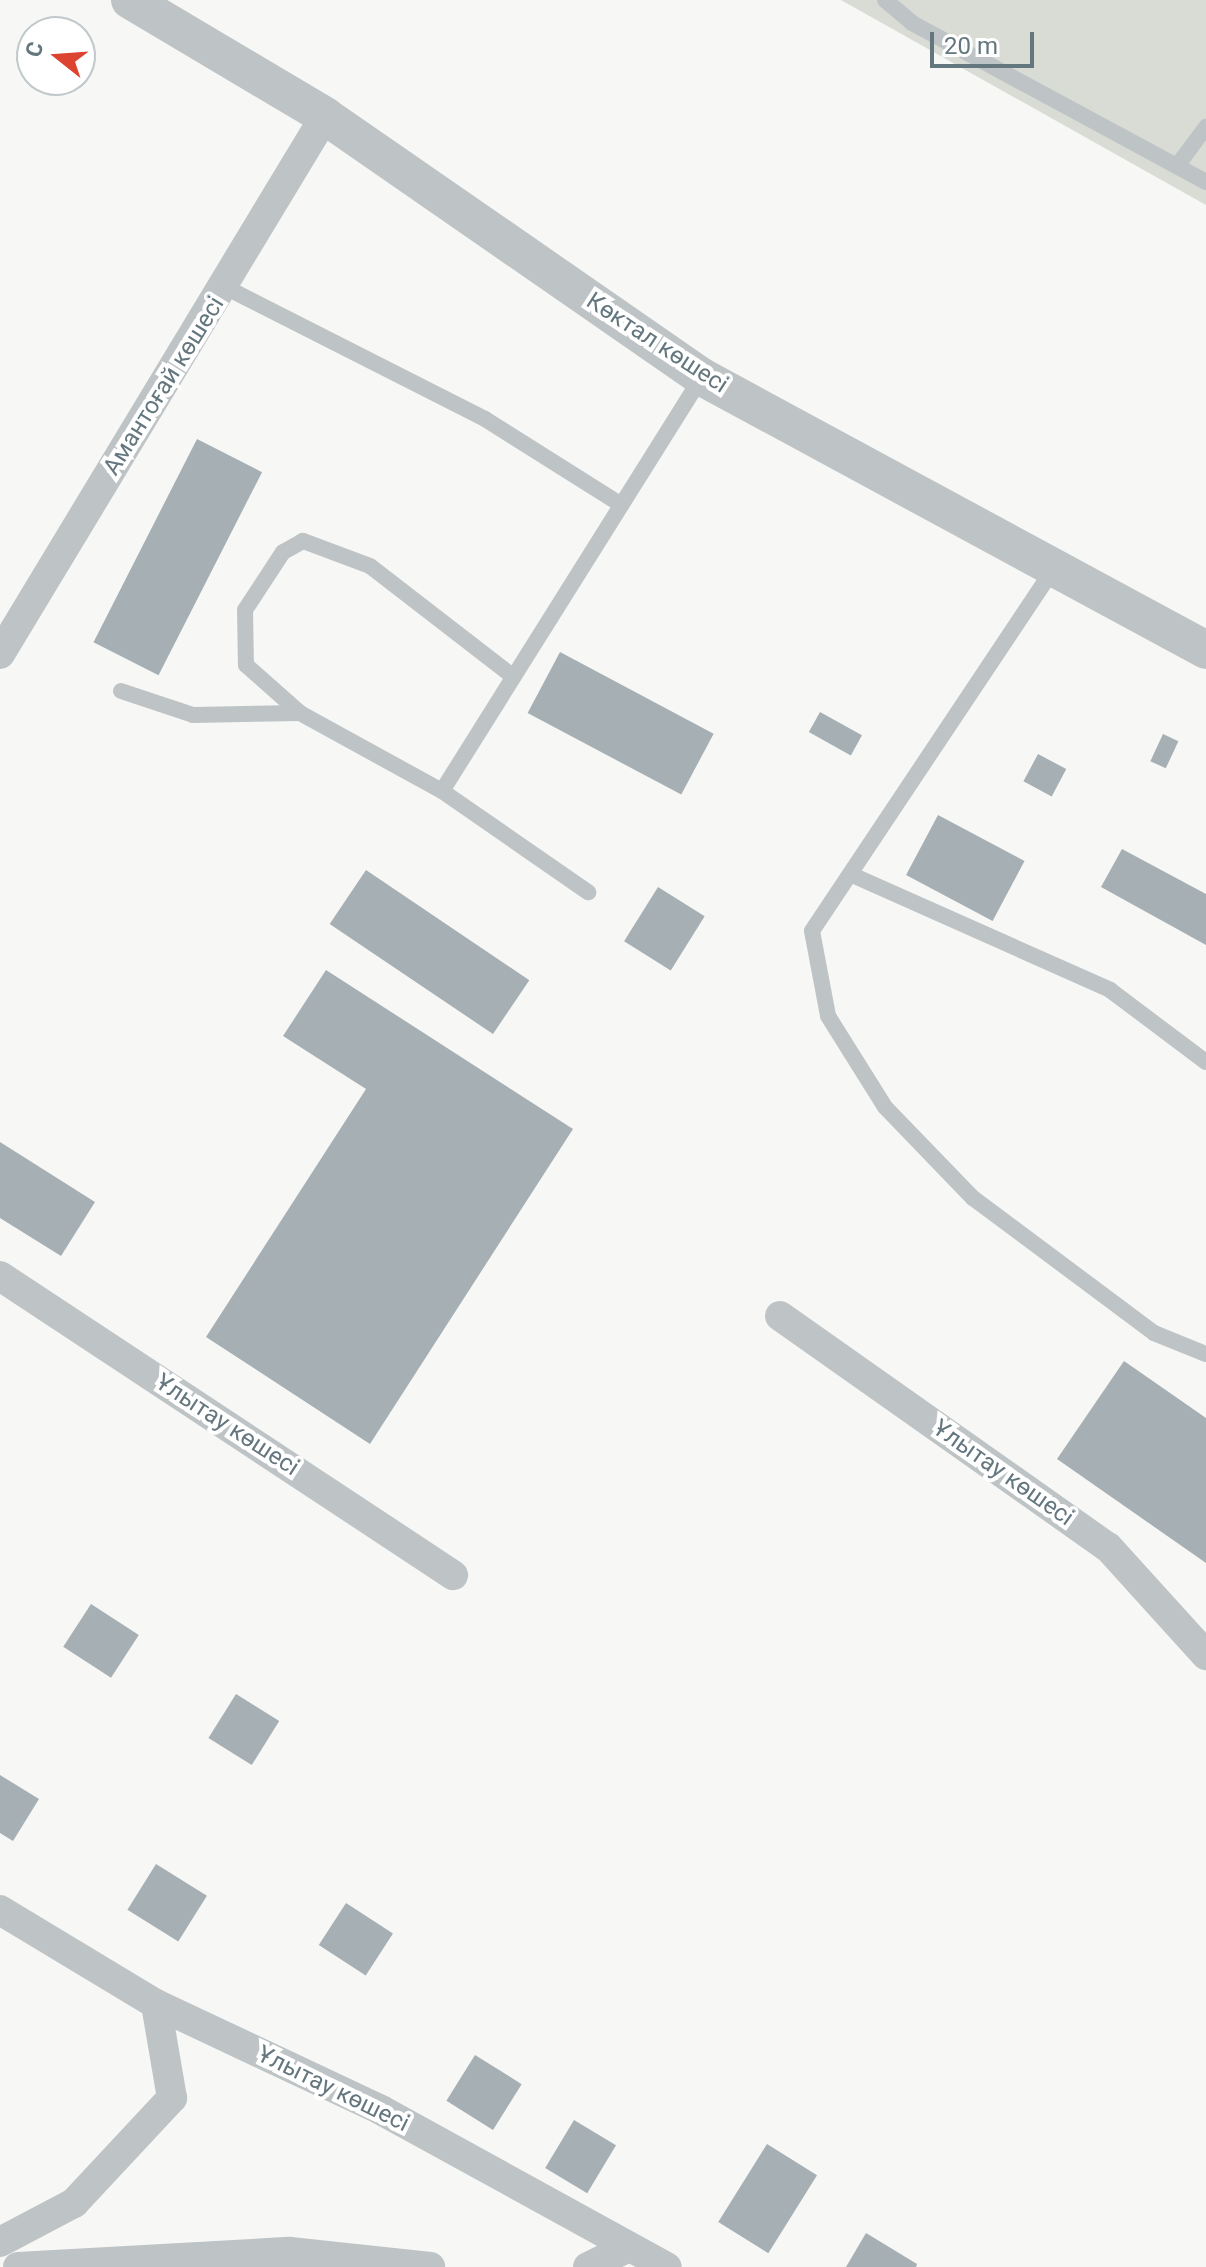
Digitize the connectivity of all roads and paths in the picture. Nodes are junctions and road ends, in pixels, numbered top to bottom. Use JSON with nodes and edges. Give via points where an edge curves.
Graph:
{"nodes":[{"id":1,"x":130,"y":0,"type":"edge"},
{"id":2,"x":885,"y":0,"type":"edge"},
{"id":3,"x":325,"y":116,"type":"junction"},
{"id":4,"x":1206,"y":127,"type":"edge"},
{"id":5,"x":1177,"y":166,"type":"junction"},
{"id":6,"x":1206,"y":182,"type":"edge"},
{"id":7,"x":225,"y":287,"type":"junction"},
{"id":8,"x":702,"y":377,"type":"junction"},
{"id":9,"x":620,"y":504,"type":"junction"},
{"id":10,"x":1057,"y":563,"type":"junction"},
{"id":11,"x":1206,"y":650,"type":"edge"},
{"id":12,"x":0,"y":654,"type":"edge"},
{"id":13,"x":511,"y":675,"type":"junction"},
{"id":14,"x":121,"y":691,"type":"dead end"},
{"id":15,"x":300,"y":713,"type":"junction"},
{"id":16,"x":442,"y":791,"type":"junction"},
{"id":17,"x":850,"y":874,"type":"junction"},
{"id":18,"x":588,"y":892,"type":"dead end"},
{"id":19,"x":1206,"y":1062,"type":"edge"},
{"id":20,"x":0,"y":1276,"type":"edge"},
{"id":21,"x":780,"y":1316,"type":"dead end"},
{"id":22,"x":1206,"y":1354,"type":"edge"},
{"id":23,"x":453,"y":1575,"type":"dead end"},
{"id":24,"x":1206,"y":1655,"type":"edge"},
{"id":25,"x":0,"y":1910,"type":"edge"},
{"id":26,"x":156,"y":2004,"type":"junction"},
{"id":27,"x":0,"y":2242,"type":"edge"},
{"id":28,"x":625,"y":2249,"type":"junction"},
{"id":29,"x":18,"y":2267,"type":"edge"},
{"id":30,"x":430,"y":2267,"type":"edge"},
{"id":31,"x":588,"y":2267,"type":"edge"},
{"id":32,"x":667,"y":2267,"type":"edge"}],
"edges":[{"from":1,"to":3,"type":"street","name":"Көктал көшесі"},
{"from":2,"to":5,"type":"lane","via":[[912,23]]},
{"from":3,"to":7,"type":"street","name":"Амантоғай көшесі"},
{"from":3,"to":8,"type":"street","name":"Көктал көшесі"},
{"from":4,"to":5,"type":"lane"},
{"from":5,"to":6,"type":"lane"},
{"from":7,"to":9,"type":"lane","via":[[485,419]]},
{"from":7,"to":12,"type":"street","name":"Амантоғай көшесі"},
{"from":8,"to":9,"type":"lane"},
{"from":8,"to":10,"type":"street","name":"Көктал көшесі"},
{"from":9,"to":13,"type":"lane"},
{"from":10,"to":11,"type":"street","name":"Көктал көшесі"},
{"from":10,"to":17,"type":"lane"},
{"from":13,"to":15,"type":"lane","via":[[370,566],[303,541],[283,552],[245,610],[246,665]]},
{"from":13,"to":16,"type":"lane"},
{"from":14,"to":15,"type":"lane","via":[[193,715]]},
{"from":15,"to":16,"type":"lane"},
{"from":16,"to":18,"type":"lane"},
{"from":17,"to":19,"type":"lane","via":[[1110,990]]},
{"from":17,"to":22,"type":"lane","via":[[812,931],[828,1016],[885,1107],[973,1198],[1154,1333]]},
{"from":20,"to":23,"type":"street","name":"Ұлытау көшесі"},
{"from":21,"to":24,"type":"street","name":"Ұлытау көшесі","via":[[1108,1547]]},
{"from":25,"to":26,"type":"street","name":"Ұлытау көшесі"},
{"from":26,"to":27,"type":"street","via":[[172,2098],[74,2203]]},
{"from":26,"to":28,"type":"street","name":"Ұлытау көшесі","via":[[381,2110]]},
{"from":28,"to":31,"type":"street"},
{"from":28,"to":32,"type":"street","name":"Ұлытау көшесі"},
{"from":29,"to":30,"type":"street","via":[[290,2252]]}]}
